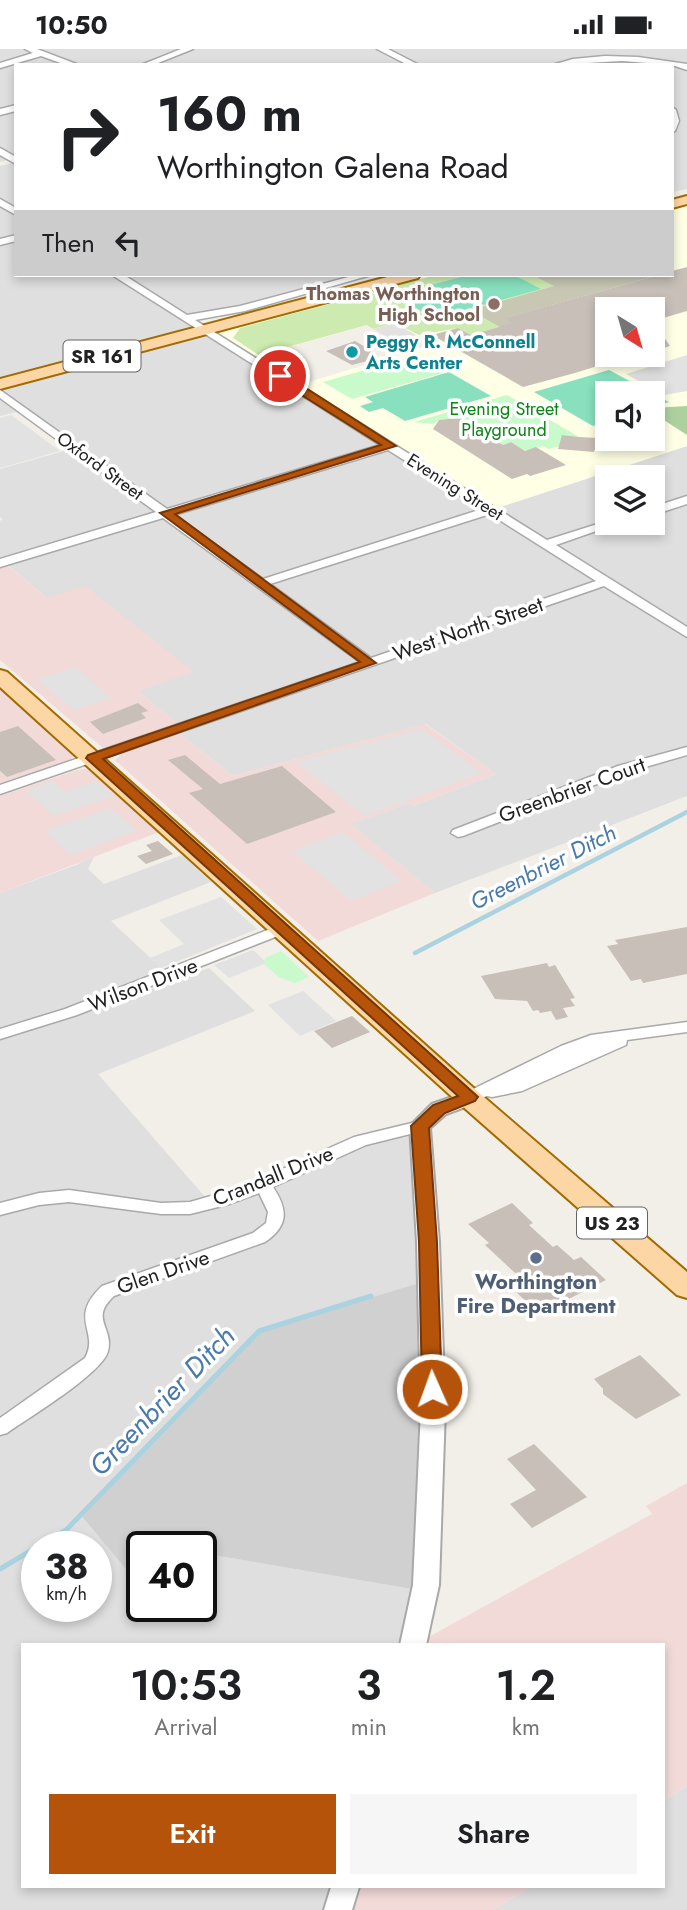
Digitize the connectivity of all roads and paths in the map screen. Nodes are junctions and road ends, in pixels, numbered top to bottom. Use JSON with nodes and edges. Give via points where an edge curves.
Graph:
{"nodes":[{"id":1,"x":189,"y":49,"type":"edge"},
{"id":2,"x":381,"y":49,"type":"edge"},
{"id":3,"x":34,"y":51,"type":"edge"},
{"id":4,"x":69,"y":63,"type":"edge"},
{"id":5,"x":159,"y":63,"type":"edge"},
{"id":6,"x":411,"y":63,"type":"edge"},
{"id":7,"x":566,"y":63,"type":"edge"},
{"id":8,"x":656,"y":63,"type":"edge"},
{"id":9,"x":0,"y":66,"type":"edge"},
{"id":10,"x":120,"y":277,"type":"edge"},
{"id":11,"x":359,"y":277,"type":"edge"},
{"id":12,"x":404,"y":277,"type":"edge"},
{"id":13,"x":186,"y":318,"type":"junction"},
{"id":14,"x":247,"y":319,"type":"junction"},
{"id":15,"x":205,"y":329,"type":"junction"},
{"id":16,"x":227,"y":343,"type":"junction"},
{"id":17,"x":0,"y":384,"type":"edge"},
{"id":18,"x":0,"y":393,"type":"edge"},
{"id":19,"x":390,"y":446,"type":"junction"},
{"id":20,"x":687,"y":500,"type":"edge"},
{"id":21,"x":665,"y":507,"type":"edge"},
{"id":22,"x":491,"y":510,"type":"junction"},
{"id":23,"x":166,"y":513,"type":"junction"},
{"id":24,"x":595,"y":529,"type":"edge"},
{"id":25,"x":547,"y":544,"type":"junction"},
{"id":26,"x":0,"y":563,"type":"edge"},
{"id":27,"x":606,"y":582,"type":"junction"},
{"id":28,"x":262,"y":583,"type":"junction"},
{"id":29,"x":687,"y":632,"type":"edge"},
{"id":30,"x":370,"y":663,"type":"junction"},
{"id":31,"x":0,"y":675,"type":"edge"},
{"id":32,"x":687,"y":751,"type":"edge"},
{"id":33,"x":93,"y":758,"type":"junction"},
{"id":34,"x":0,"y":790,"type":"edge"},
{"id":35,"x":458,"y":833,"type":"dead end"},
{"id":36,"x":283,"y":929,"type":"junction"},
{"id":37,"x":687,"y":1027,"type":"edge"},
{"id":38,"x":0,"y":1034,"type":"edge"},
{"id":39,"x":469,"y":1097,"type":"junction"},
{"id":40,"x":420,"y":1126,"type":"junction"},
{"id":41,"x":262,"y":1184,"type":"junction"},
{"id":42,"x":0,"y":1209,"type":"edge"},
{"id":43,"x":687,"y":1288,"type":"edge"},
{"id":44,"x":0,"y":1428,"type":"edge"},
{"id":45,"x":413,"y":1643,"type":"edge"},
{"id":46,"x":345,"y":1888,"type":"edge"},
{"id":47,"x":338,"y":1910,"type":"edge"}],
"edges":[{"from":1,"to":5,"type":"street"},
{"from":2,"to":6,"type":"street"},
{"from":3,"to":4,"type":"street"},
{"from":3,"to":9,"type":"street"},
{"from":7,"to":8,"type":"street","via":[[621,57]]},
{"from":10,"to":13,"type":"street","name":"Evening Street"},
{"from":11,"to":13,"type":"street","via":[[241,309]]},
{"from":12,"to":14,"type":"main road","number":"SR 161"},
{"from":13,"to":15,"type":"street","name":"Evening Street"},
{"from":14,"to":15,"type":"main road","number":"SR 161"},
{"from":14,"to":16,"type":"main road","via":[[223,332]]},
{"from":15,"to":16,"type":"street","name":"Evening Street"},
{"from":15,"to":17,"type":"main road","number":"SR 161"},
{"from":16,"to":19,"type":"street","name":"Evening Street"},
{"from":18,"to":23,"type":"street","name":"Oxford Street"},
{"from":19,"to":22,"type":"street","name":"Evening Street"},
{"from":19,"to":23,"type":"street"},
{"from":20,"to":21,"type":"street"},
{"from":22,"to":25,"type":"street","name":"Evening Street"},
{"from":22,"to":28,"type":"street"},
{"from":23,"to":26,"type":"street"},
{"from":23,"to":28,"type":"street","name":"Oxford Street"},
{"from":24,"to":25,"type":"street"},
{"from":25,"to":27,"type":"street","name":"Evening Street"},
{"from":27,"to":29,"type":"street","name":"Evening Street"},
{"from":27,"to":30,"type":"street","name":"West North Street"},
{"from":28,"to":30,"type":"street","name":"Oxford Street"},
{"from":30,"to":33,"type":"street","name":"West North Street"},
{"from":31,"to":33,"type":"main road","number":"US 23"},
{"from":32,"to":35,"type":"street","name":"Greenbrier Court","via":[[622,769]]},
{"from":33,"to":34,"type":"street","name":"West North Street"},
{"from":33,"to":36,"type":"main road","number":"US 23"},
{"from":36,"to":38,"type":"street","name":"Wilson Drive","via":[[71,1012]]},
{"from":36,"to":39,"type":"main road","number":"US 23"},
{"from":37,"to":39,"type":"street","via":[[635,1034],[516,1087]]},
{"from":39,"to":40,"type":"street","via":[[439,1109]]},
{"from":39,"to":43,"type":"main road","number":"US 23"},
{"from":40,"to":41,"type":"street","name":"Crandall Drive","via":[[368,1137]]},
{"from":40,"to":45,"type":"street","via":[[433,1409],[426,1585]]},
{"from":41,"to":42,"type":"street","name":"Crandall Drive","via":[[212,1203],[178,1209],[79,1196],[41,1198]]},
{"from":41,"to":44,"type":"street","name":"Glen Drive","via":[[277,1206],[272,1228],[247,1243],[108,1291],[99,1298],[91,1317],[99,1350],[92,1363]]},
{"from":46,"to":47,"type":"street"}]}
